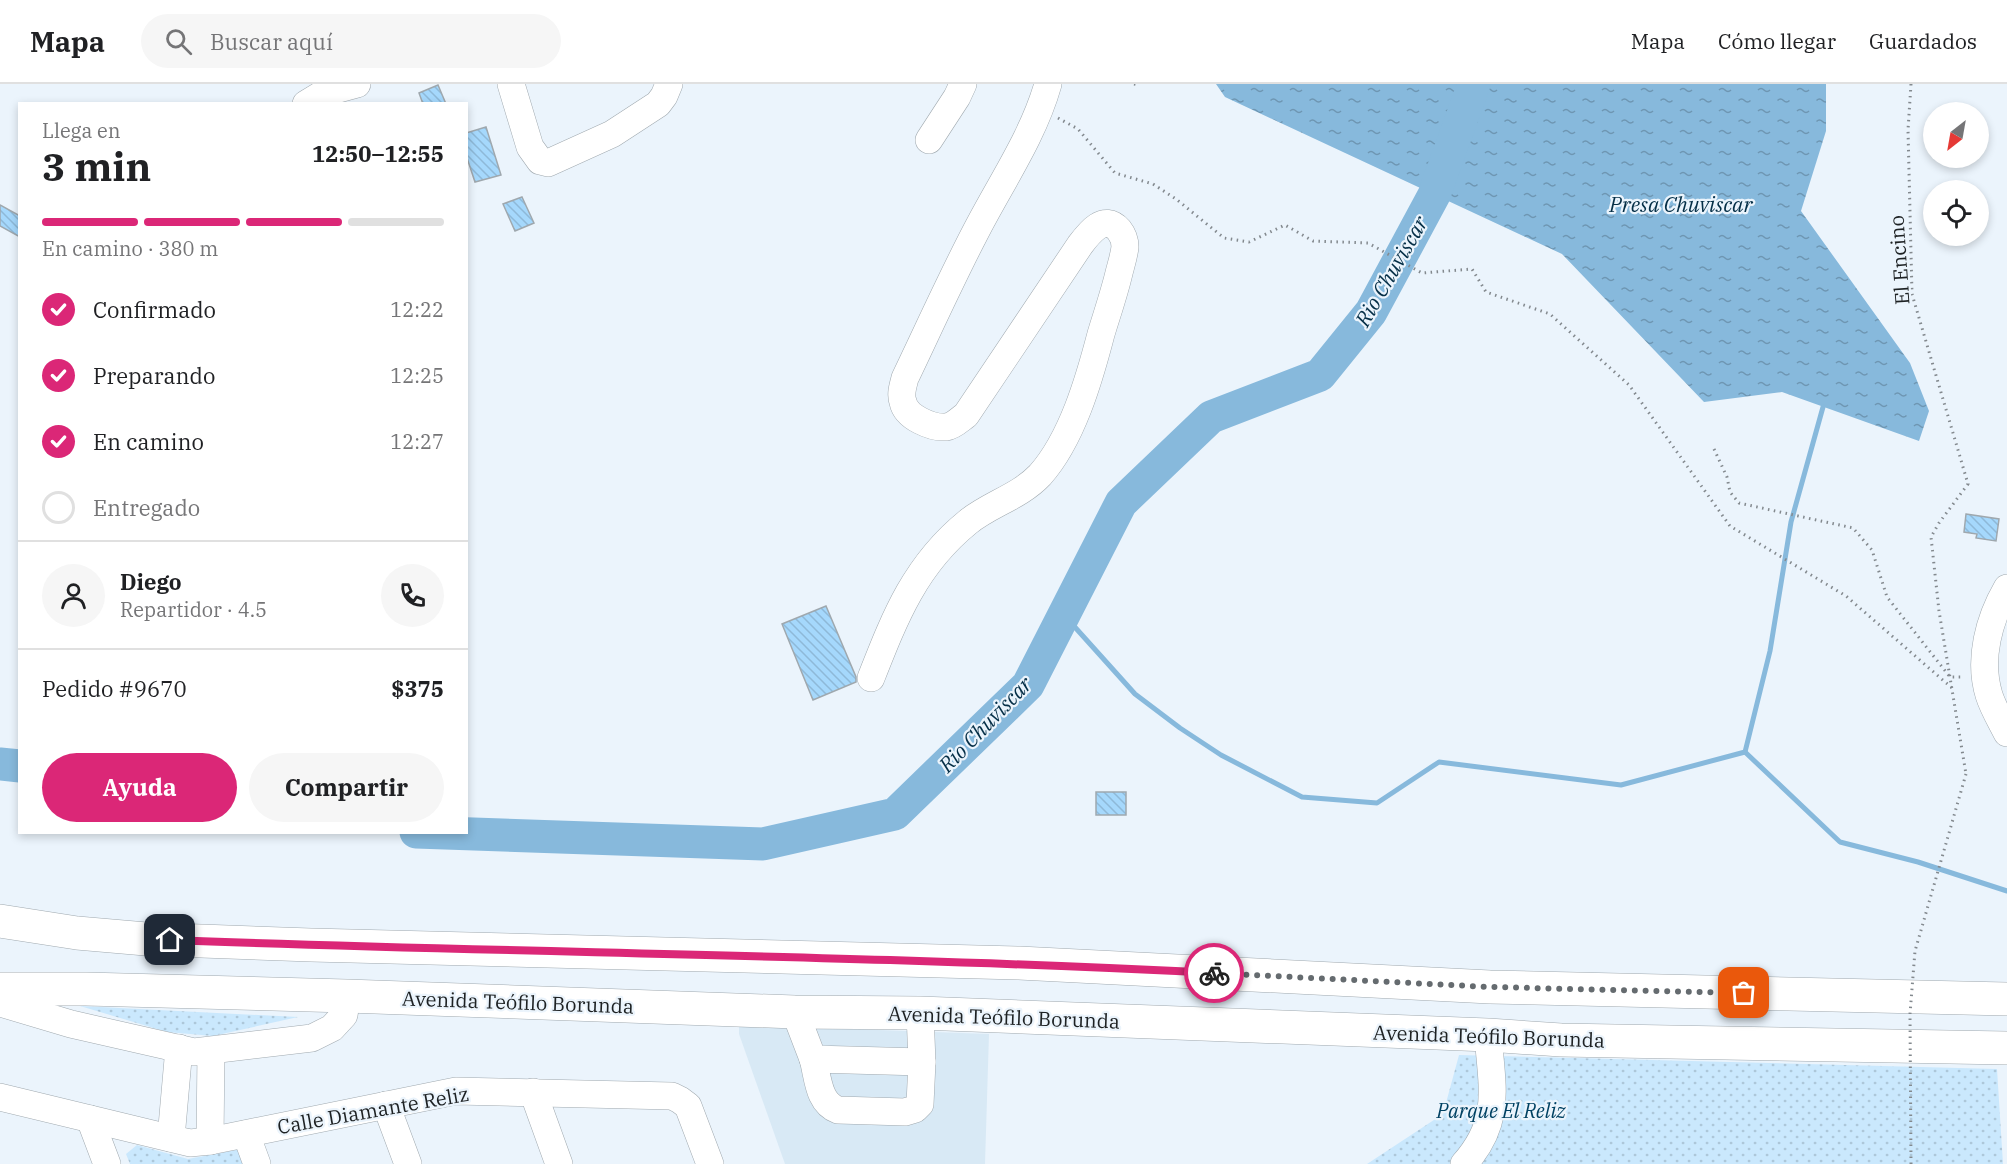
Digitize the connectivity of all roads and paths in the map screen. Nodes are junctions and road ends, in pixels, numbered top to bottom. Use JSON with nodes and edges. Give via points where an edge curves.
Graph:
{"nodes":[{"id":1,"x":357,"y":84,"type":"edge"},
{"id":2,"x":511,"y":84,"type":"edge"},
{"id":3,"x":669,"y":84,"type":"edge"},
{"id":4,"x":963,"y":84,"type":"edge"},
{"id":5,"x":1048,"y":84,"type":"edge"},
{"id":6,"x":1911,"y":84,"type":"edge"},
{"id":7,"x":309,"y":102,"type":"edge"},
{"id":8,"x":1078,"y":129,"type":"dead end"},
{"id":9,"x":929,"y":140,"type":"dead end"},
{"id":10,"x":1714,"y":449,"type":"dead end"},
{"id":11,"x":2007,"y":588,"type":"edge"},
{"id":12,"x":1950,"y":677,"type":"junction"},
{"id":13,"x":871,"y":678,"type":"dead end"},
{"id":14,"x":1952,"y":688,"type":"junction"},
{"id":15,"x":2007,"y":733,"type":"edge"},
{"id":16,"x":0,"y":921,"type":"edge"},
{"id":17,"x":311,"y":945,"type":"junction"},
{"id":18,"x":1490,"y":987,"type":"junction"},
{"id":19,"x":0,"y":989,"type":"edge"},
{"id":20,"x":347,"y":996,"type":"junction"},
{"id":21,"x":2007,"y":999,"type":"edge"},
{"id":22,"x":0,"y":1003,"type":"edge"},
{"id":23,"x":795,"y":1012,"type":"junction"},
{"id":24,"x":920,"y":1013,"type":"junction"},
{"id":25,"x":1488,"y":1035,"type":"junction"},
{"id":26,"x":179,"y":1048,"type":"junction"},
{"id":27,"x":2007,"y":1048,"type":"edge"},
{"id":28,"x":211,"y":1051,"type":"junction"},
{"id":29,"x":813,"y":1059,"type":"junction"},
{"id":30,"x":922,"y":1062,"type":"junction"},
{"id":31,"x":533,"y":1092,"type":"junction"},
{"id":32,"x":0,"y":1097,"type":"edge"},
{"id":33,"x":386,"y":1105,"type":"junction"},
{"id":34,"x":90,"y":1119,"type":"junction"},
{"id":35,"x":246,"y":1134,"type":"junction"},
{"id":36,"x":171,"y":1138,"type":"junction"},
{"id":37,"x":210,"y":1141,"type":"junction"},
{"id":38,"x":107,"y":1164,"type":"edge"},
{"id":39,"x":257,"y":1164,"type":"edge"},
{"id":40,"x":408,"y":1164,"type":"edge"},
{"id":41,"x":559,"y":1164,"type":"edge"},
{"id":42,"x":710,"y":1164,"type":"edge"},
{"id":43,"x":1464,"y":1164,"type":"edge"},
{"id":44,"x":1911,"y":1164,"type":"edge"}],
"edges":[{"from":1,"to":7,"type":"street","via":[[324,93]]},
{"from":2,"to":3,"type":"street","via":[[530,147],[540,161],[548,163],[612,134],[658,104]]},
{"from":4,"to":9,"type":"street"},
{"from":5,"to":13,"type":"street","via":[[1023,146],[905,378],[902,401],[905,410],[936,426],[947,427],[966,415],[1080,245],[1098,225],[1108,223],[1123,235],[1125,245],[1095,358],[1070,425],[1040,475],[1014,496],[969,521],[922,571],[895,616]]},
{"from":6,"to":12,"type":"path","name":"El Encino","via":[[1908,130],[1912,294],[1968,484],[1931,537]]},
{"from":8,"to":14,"type":"path","via":[[1115,173],[1153,184],[1224,238],[1249,242],[1285,225],[1313,241],[1368,243],[1422,273],[1473,269],[1486,292],[1550,314],[1629,385],[1730,526],[1846,596]]},
{"from":10,"to":12,"type":"path","via":[[1730,492],[1739,503],[1853,528],[1872,550],[1887,597]]},
{"from":11,"to":15,"type":"street","via":[[1990,624],[1985,656],[1989,695]]},
{"from":12,"to":14,"type":"path"},
{"from":14,"to":44,"type":"path","bridge":true,"via":[[1966,774],[1915,951],[1910,1014]]},
{"from":16,"to":17,"type":"main road","via":[[146,939]]},
{"from":17,"to":18,"type":"main road","via":[[1019,963]]},
{"from":17,"to":20,"type":"main road","via":[[341,980]]},
{"from":18,"to":21,"type":"main road"},
{"from":18,"to":25,"type":"main road"},
{"from":19,"to":20,"type":"main road","name":"Avenida Teófilo Borunda"},
{"from":20,"to":23,"type":"main road","name":"Avenida Teófilo Borunda"},
{"from":20,"to":28,"type":"street","via":[[344,1015],[332,1028],[312,1038]]},
{"from":22,"to":26,"type":"street","via":[[71,1024]]},
{"from":23,"to":24,"type":"main road","name":"Avenida Teófilo Borunda"},
{"from":23,"to":29,"type":"street"},
{"from":24,"to":25,"type":"main road","name":"Avenida Teófilo Borunda"},
{"from":24,"to":30,"type":"street"},
{"from":25,"to":27,"type":"main road","name":"Avenida Teófilo Borunda"},
{"from":25,"to":43,"type":"street","via":[[1491,1115],[1485,1134]]},
{"from":26,"to":28,"type":"street"},
{"from":26,"to":36,"type":"street"},
{"from":28,"to":37,"type":"street"},
{"from":29,"to":30,"type":"street"},
{"from":29,"to":30,"type":"street","via":[[821,1094],[831,1107],[894,1112],[915,1109],[920,1104]]},
{"from":31,"to":33,"type":"street","name":"Calle Diamante Reliz","via":[[456,1091]]},
{"from":31,"to":41,"type":"street"},
{"from":31,"to":42,"type":"street","name":"Calle Diamante Reliz","via":[[672,1096],[688,1106]]},
{"from":32,"to":34,"type":"street","name":"Calle Diamante Reliz"},
{"from":33,"to":35,"type":"street","name":"Calle Diamante Reliz"},
{"from":33,"to":40,"type":"street"},
{"from":34,"to":36,"type":"street","name":"Calle Diamante Reliz"},
{"from":34,"to":38,"type":"street"},
{"from":35,"to":37,"type":"street","name":"Calle Diamante Reliz"},
{"from":35,"to":39,"type":"street"},
{"from":36,"to":37,"type":"street","name":"Calle Diamante Reliz","via":[[190,1143]]}]}
